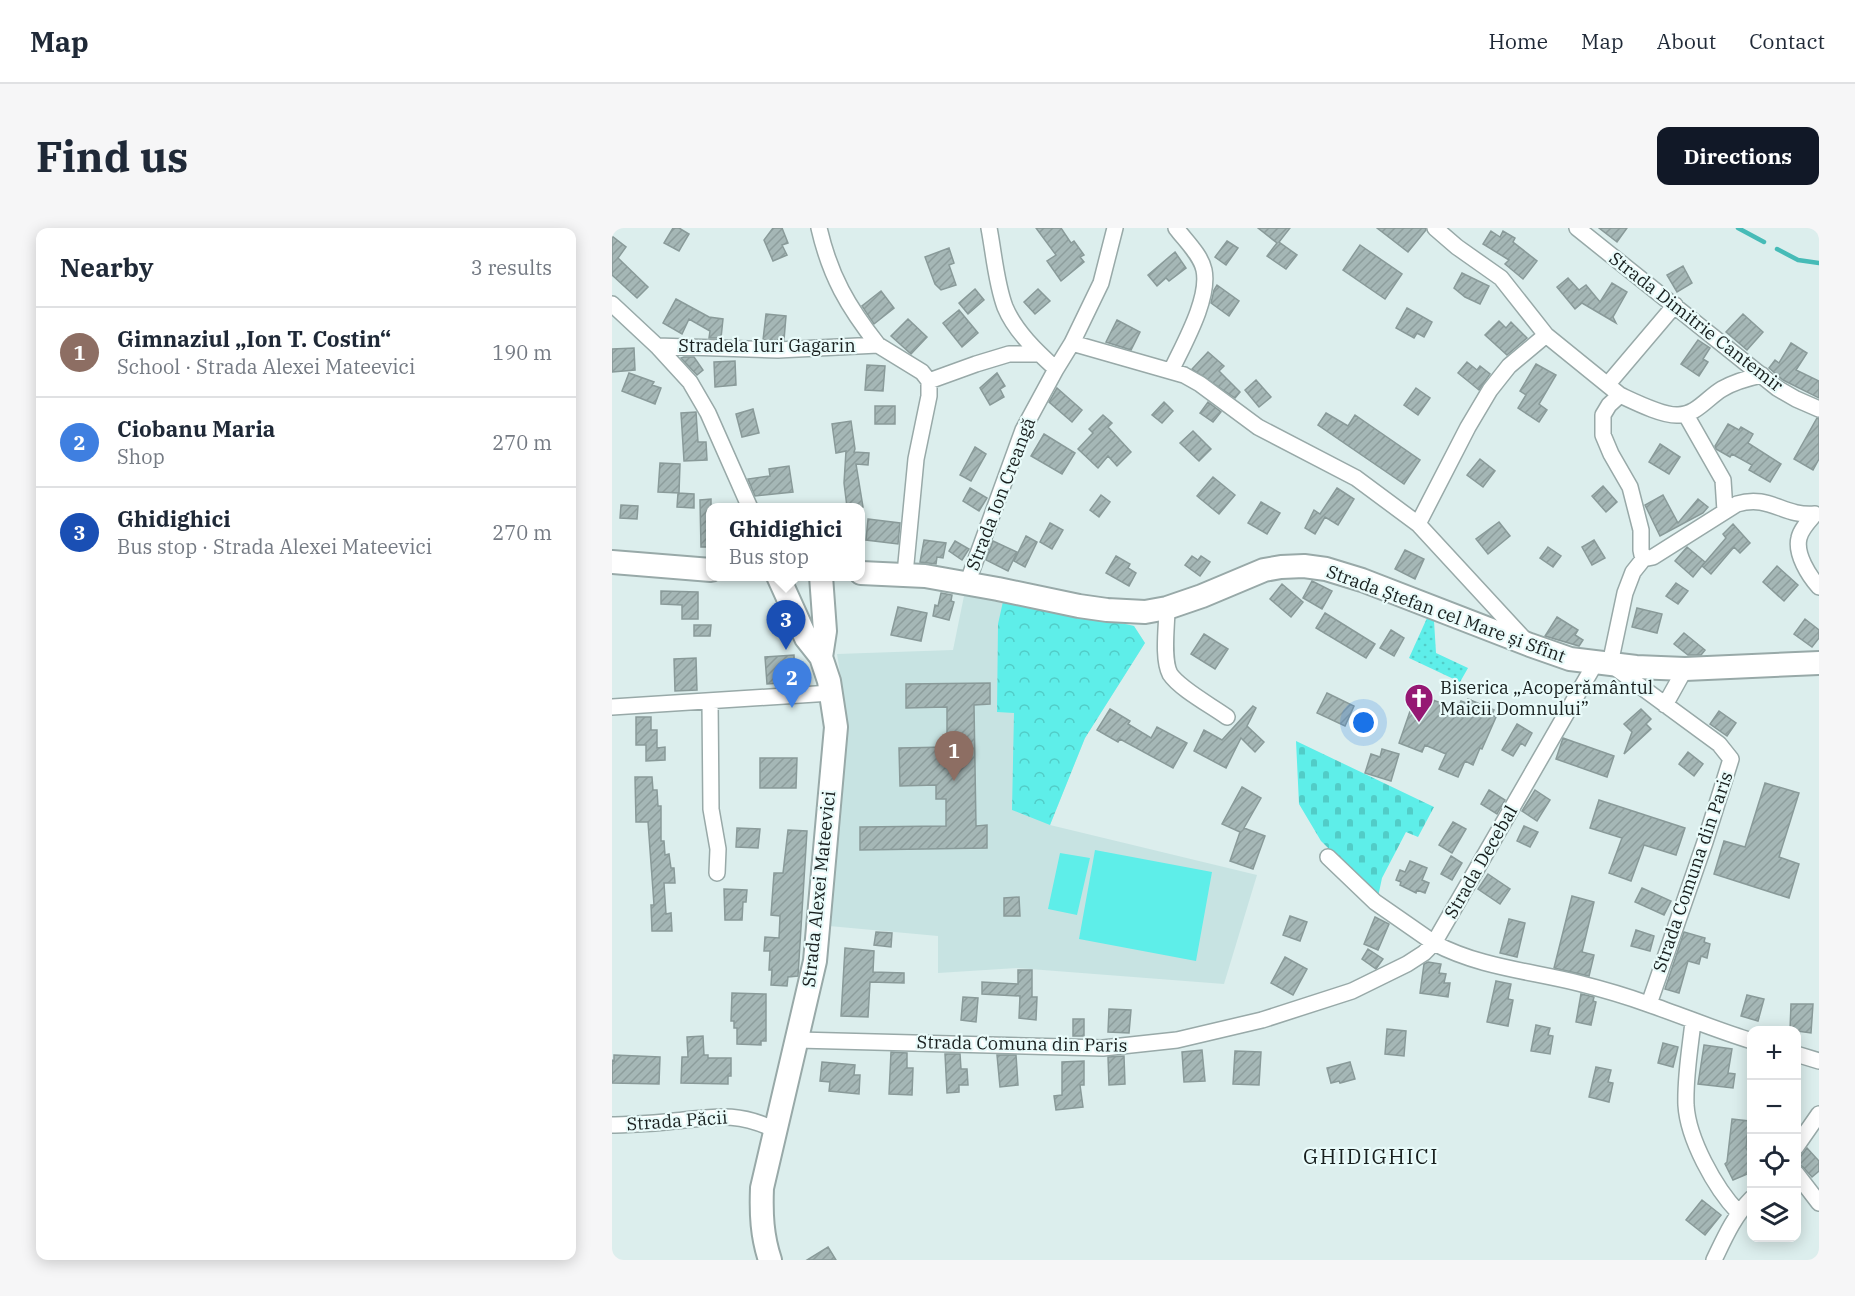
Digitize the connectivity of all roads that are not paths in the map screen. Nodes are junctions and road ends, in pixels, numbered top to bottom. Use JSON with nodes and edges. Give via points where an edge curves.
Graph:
{"nodes":[{"id":1,"x":819,"y":228,"type":"edge"},
{"id":2,"x":989,"y":228,"type":"edge"},
{"id":3,"x":1115,"y":228,"type":"edge"},
{"id":4,"x":1176,"y":228,"type":"edge"},
{"id":5,"x":1435,"y":228,"type":"edge"},
{"id":6,"x":1577,"y":228,"type":"edge"},
{"id":7,"x":612,"y":304,"type":"edge"},
{"id":8,"x":1675,"y":305,"type":"junction"},
{"id":9,"x":1546,"y":335,"type":"junction"},
{"id":10,"x":1072,"y":343,"type":"junction"},
{"id":11,"x":879,"y":345,"type":"junction"},
{"id":12,"x":657,"y":346,"type":"junction"},
{"id":13,"x":1039,"y":354,"type":"junction"},
{"id":14,"x":1056,"y":369,"type":"junction"},
{"id":15,"x":1171,"y":371,"type":"junction"},
{"id":16,"x":1762,"y":375,"type":"junction"},
{"id":17,"x":929,"y":381,"type":"junction"},
{"id":18,"x":1608,"y":384,"type":"junction"},
{"id":19,"x":1620,"y":395,"type":"junction"},
{"id":20,"x":1819,"y":409,"type":"edge"},
{"id":21,"x":1686,"y":415,"type":"junction"},
{"id":22,"x":748,"y":503,"type":"edge"},
{"id":23,"x":1725,"y":511,"type":"junction"},
{"id":24,"x":1817,"y":513,"type":"edge"},
{"id":25,"x":1418,"y":524,"type":"junction"},
{"id":26,"x":1645,"y":557,"type":"junction"},
{"id":27,"x":612,"y":562,"type":"edge"},
{"id":28,"x":706,"y":570,"type":"edge"},
{"id":29,"x":865,"y":573,"type":"edge"},
{"id":30,"x":905,"y":574,"type":"junction"},
{"id":31,"x":780,"y":581,"type":"edge"},
{"id":32,"x":967,"y":584,"type":"junction"},
{"id":33,"x":822,"y":587,"type":"edge"},
{"id":34,"x":1819,"y":587,"type":"edge"},
{"id":35,"x":1167,"y":608,"type":"junction"},
{"id":36,"x":793,"y":609,"type":"junction"},
{"id":37,"x":1530,"y":645,"type":"junction"},
{"id":38,"x":821,"y":657,"type":"junction"},
{"id":39,"x":1603,"y":663,"type":"junction"},
{"id":40,"x":1819,"y":663,"type":"edge"},
{"id":41,"x":1685,"y":669,"type":"junction"},
{"id":42,"x":831,"y":693,"type":"junction"},
{"id":43,"x":710,"y":701,"type":"junction"},
{"id":44,"x":1665,"y":705,"type":"junction"},
{"id":45,"x":612,"y":707,"type":"edge"},
{"id":46,"x":1227,"y":717,"type":"dead end"},
{"id":47,"x":1719,"y":744,"type":"joint"},
{"id":48,"x":1328,"y":857,"type":"dead end"},
{"id":49,"x":717,"y":873,"type":"dead end"},
{"id":50,"x":1434,"y":943,"type":"junction"},
{"id":51,"x":1648,"y":1004,"type":"junction"},
{"id":52,"x":1694,"y":1022,"type":"junction"},
{"id":53,"x":1747,"y":1039,"type":"edge"},
{"id":54,"x":798,"y":1040,"type":"junction"},
{"id":55,"x":1801,"y":1055,"type":"edge"},
{"id":56,"x":1819,"y":1061,"type":"edge"},
{"id":57,"x":1819,"y":1114,"type":"edge"},
{"id":58,"x":612,"y":1125,"type":"edge"},
{"id":59,"x":776,"y":1130,"type":"junction"},
{"id":60,"x":1801,"y":1141,"type":"edge"},
{"id":61,"x":1801,"y":1178,"type":"edge"},
{"id":62,"x":1747,"y":1203,"type":"edge"},
{"id":63,"x":1819,"y":1203,"type":"edge"},
{"id":64,"x":1738,"y":1212,"type":"junction"},
{"id":65,"x":770,"y":1260,"type":"edge"},
{"id":66,"x":1714,"y":1260,"type":"edge"}],
"edges":[{"from":1,"to":11,"type":"street","name":"Stradela Iuri Gagarin","via":[[837,285]]},
{"from":2,"to":13,"type":"street","via":[[1006,309]]},
{"from":3,"to":10,"type":"street","name":"Strada Ion Creangă","via":[[1101,283]]},
{"from":4,"to":15,"type":"street","via":[[1204,269],[1204,281],[1199,305]]},
{"from":5,"to":9,"type":"street","via":[[1501,278]]},
{"from":6,"to":8,"type":"street","name":"Strada Dimitrie Cantemir"},
{"from":7,"to":12,"type":"street"},
{"from":8,"to":16,"type":"street","name":"Strada Dimitrie Cantemir"},
{"from":8,"to":18,"type":"street"},
{"from":9,"to":18,"type":"street"},
{"from":9,"to":25,"type":"street","via":[[1509,366],[1490,390]]},
{"from":10,"to":14,"type":"street","name":"Strada Ion Creangă"},
{"from":10,"to":15,"type":"street"},
{"from":11,"to":12,"type":"street","name":"Stradela Iuri Gagarin","via":[[778,350]]},
{"from":11,"to":17,"type":"street","name":"Stradela Iuri Gagarin","via":[[911,363]]},
{"from":12,"to":22,"type":"street","via":[[690,382]]},
{"from":13,"to":14,"type":"street"},
{"from":13,"to":17,"type":"street","via":[[1009,354]]},
{"from":14,"to":32,"type":"street","name":"Strada Ion Creangă","via":[[1014,451]]},
{"from":15,"to":25,"type":"street","via":[[1200,384],[1258,427],[1356,478]]},
{"from":16,"to":20,"type":"street","name":"Strada Dimitrie Cantemir","via":[[1796,399]]},
{"from":16,"to":21,"type":"street","via":[[1731,384]]},
{"from":17,"to":30,"type":"street","via":[[916,459]]},
{"from":18,"to":19,"type":"street"},
{"from":19,"to":21,"type":"street","via":[[1662,412]]},
{"from":19,"to":26,"type":"street","via":[[1603,415],[1603,435],[1630,487]]},
{"from":21,"to":23,"type":"street","via":[[1723,480]]},
{"from":23,"to":24,"type":"street","via":[[1757,500],[1795,513]]},
{"from":23,"to":26,"type":"street","via":[[1653,557]]},
{"from":24,"to":34,"type":"street","via":[[1799,538],[1798,548]]},
{"from":25,"to":37,"type":"street"},
{"from":26,"to":39,"type":"street","via":[[1633,572]]},
{"from":27,"to":28,"type":"street"},
{"from":29,"to":30,"type":"street","name":"Strada Ștefan cel Mare și Sfînt"},
{"from":30,"to":32,"type":"street","name":"Strada Ștefan cel Mare și Sfînt"},
{"from":31,"to":36,"type":"street"},
{"from":32,"to":35,"type":"street","name":"Strada Ștefan cel Mare și Sfînt","via":[[1107,610],[1145,612]]},
{"from":33,"to":36,"type":"street","via":[[820,592],[812,586],[803,587],[794,597]]},
{"from":33,"to":38,"type":"street","via":[[825,631]]},
{"from":35,"to":37,"type":"street","name":"Strada Ștefan cel Mare și Sfînt","via":[[1264,570],[1304,566],[1362,580]]},
{"from":35,"to":46,"type":"street","via":[[1166,660],[1170,673]]},
{"from":36,"to":38,"type":"street"},
{"from":37,"to":39,"type":"street","name":"Strada Ștefan cel Mare și Sfînt","via":[[1570,658]]},
{"from":38,"to":42,"type":"street","name":"Strada Alexei Mateevici"},
{"from":39,"to":41,"type":"street","name":"Strada Ștefan cel Mare și Sfînt"},
{"from":39,"to":44,"type":"street","name":"Strada Ștefan cel Mare și Sfînt"},
{"from":39,"to":50,"type":"street","name":"Strada Decebal"},
{"from":40,"to":41,"type":"street","name":"Strada Ștefan cel Mare și Sfînt"},
{"from":41,"to":44,"type":"street"},
{"from":42,"to":43,"type":"street"},
{"from":42,"to":54,"type":"street","name":"Strada Alexei Mateevici","via":[[836,727],[815,962]]},
{"from":43,"to":45,"type":"street"},
{"from":43,"to":49,"type":"street","via":[[711,809],[718,849]]},
{"from":44,"to":47,"type":"street","name":"Strada Ștefan cel Mare și Sfînt"},
{"from":47,"to":51,"type":"street","name":"Strada Comuna din Paris","via":[[1731,759]]},
{"from":48,"to":50,"type":"street","via":[[1375,902]]},
{"from":50,"to":51,"type":"street","via":[[1489,964],[1577,983]]},
{"from":50,"to":54,"type":"street","name":"Strada Comuna din Paris","via":[[1407,964],[1352,991],[1262,1020],[1177,1040],[1103,1048]]},
{"from":51,"to":52,"type":"street"},
{"from":52,"to":53,"type":"street"},
{"from":52,"to":64,"type":"street","via":[[1686,1084],[1688,1120],[1714,1182]]},
{"from":54,"to":59,"type":"street","name":"Strada Alexei Mateevici"},
{"from":55,"to":56,"type":"street"},
{"from":57,"to":60,"type":"street"},
{"from":58,"to":59,"type":"street","name":"Strada Păcii","via":[[715,1116],[752,1119]]},
{"from":59,"to":65,"type":"street","name":"Strada Alexei Mateevici","via":[[762,1188],[763,1240]]},
{"from":61,"to":63,"type":"street"},
{"from":62,"to":64,"type":"street"},
{"from":64,"to":66,"type":"street"}]}
